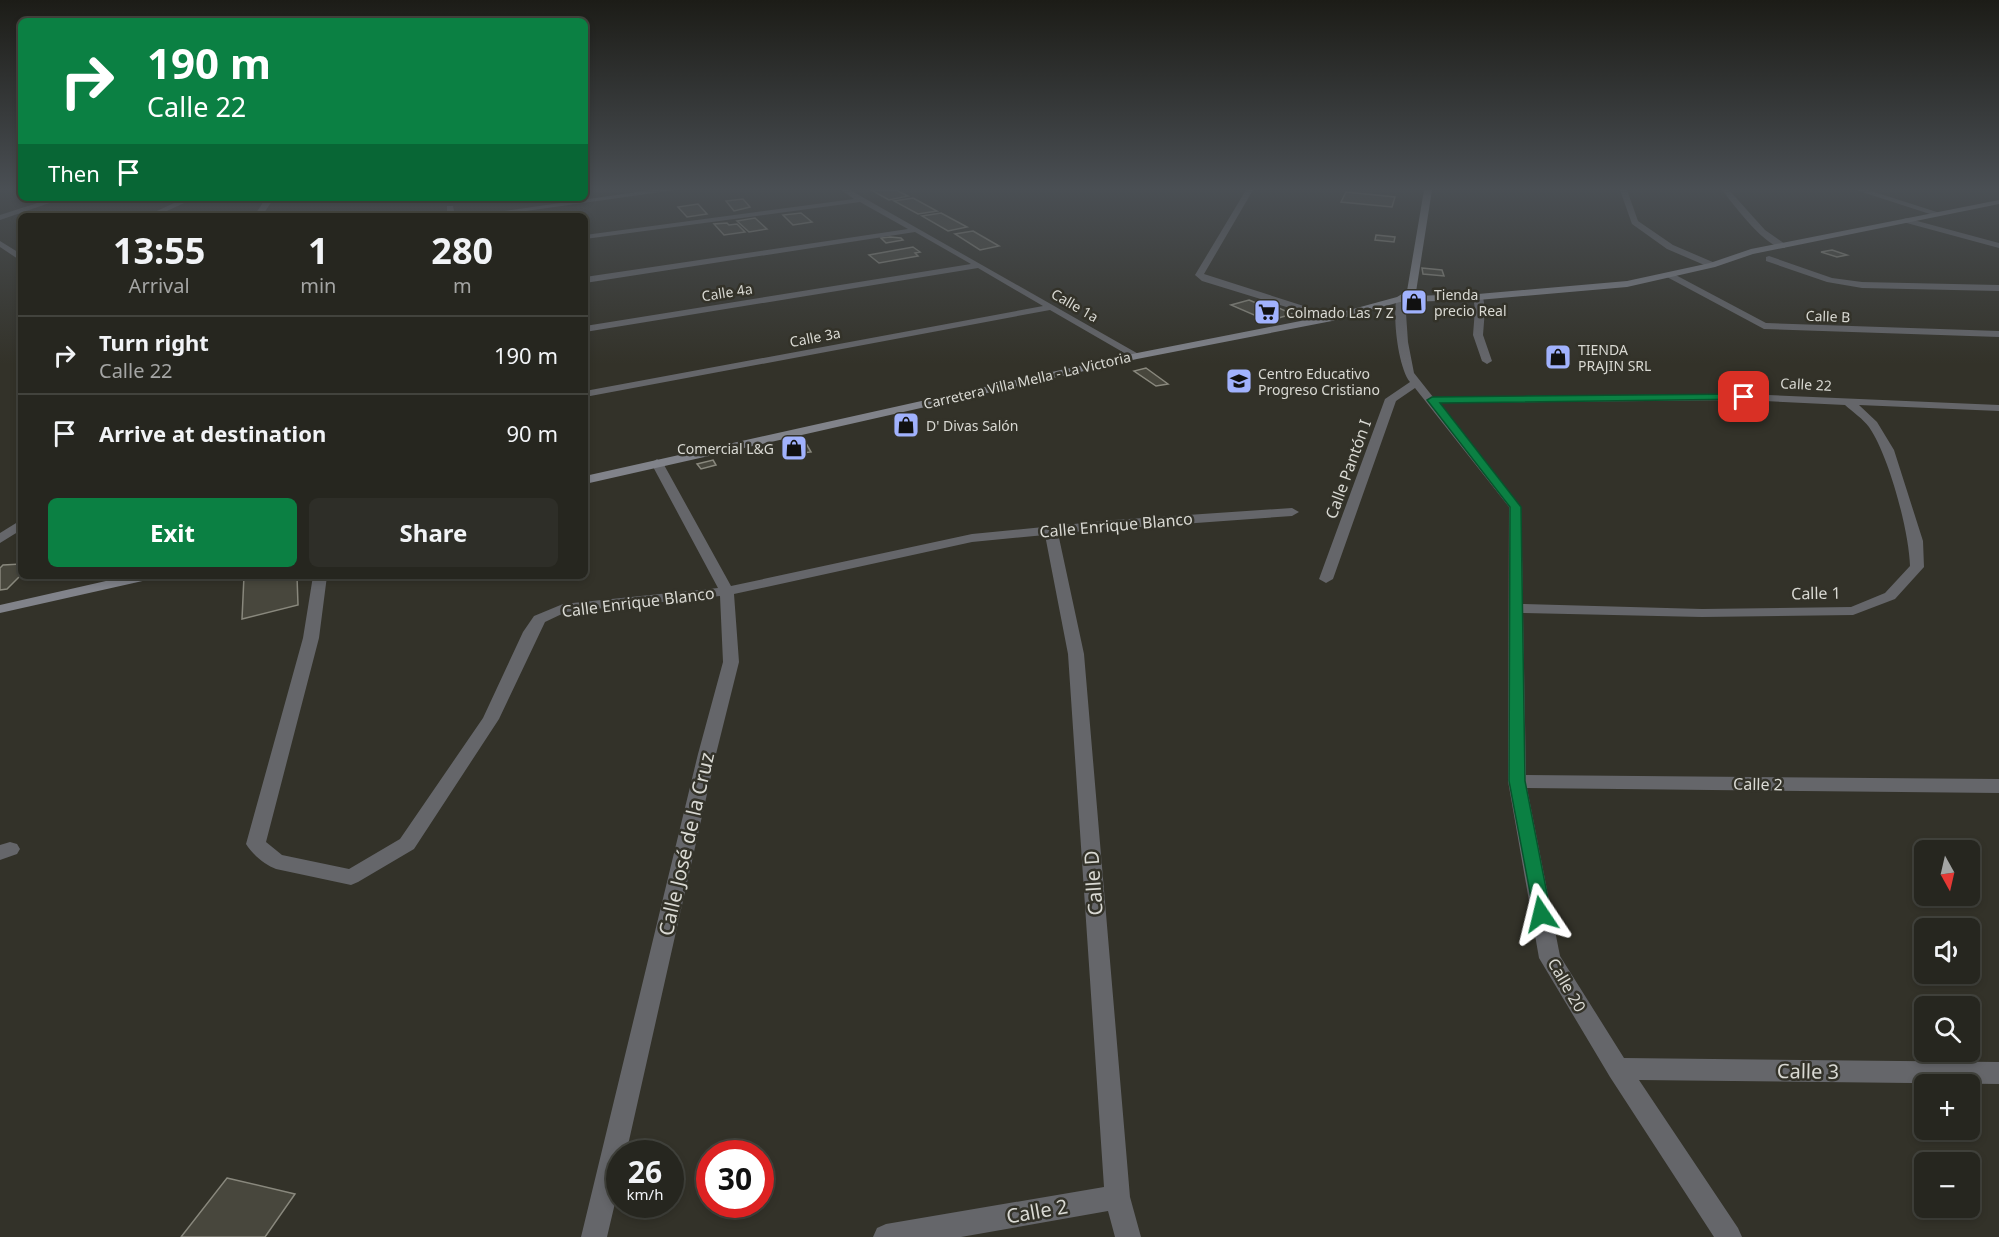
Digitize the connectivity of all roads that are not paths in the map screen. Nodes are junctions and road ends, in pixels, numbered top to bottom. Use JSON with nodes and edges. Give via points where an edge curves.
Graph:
{"nodes":[{"id":1,"x":798,"y":248,"type":"edge"},
{"id":2,"x":947,"y":248,"type":"edge"},
{"id":3,"x":1215,"y":248,"type":"edge"},
{"id":4,"x":1419,"y":248,"type":"edge"},
{"id":5,"x":1672,"y":248,"type":"edge"},
{"id":6,"x":1773,"y":248,"type":"edge"},
{"id":7,"x":1791,"y":254,"type":"dead end"},
{"id":8,"x":1768,"y":259,"type":"junction"},
{"id":9,"x":979,"y":265,"type":"junction"},
{"id":10,"x":1712,"y":265,"type":"junction"},
{"id":11,"x":1670,"y":275,"type":"junction"},
{"id":12,"x":588,"y":280,"type":"edge"},
{"id":13,"x":1999,"y":288,"type":"edge"},
{"id":14,"x":1478,"y":297,"type":"junction"},
{"id":15,"x":1400,"y":299,"type":"junction"},
{"id":16,"x":1050,"y":307,"type":"junction"},
{"id":17,"x":1332,"y":318,"type":"junction"},
{"id":18,"x":588,"y":329,"type":"edge"},
{"id":19,"x":1999,"y":334,"type":"edge"},
{"id":20,"x":1137,"y":356,"type":"junction"},
{"id":21,"x":1487,"y":361,"type":"dead end"},
{"id":22,"x":1417,"y":382,"type":"junction"},
{"id":23,"x":588,"y":393,"type":"edge"},
{"id":24,"x":1432,"y":400,"type":"junction"},
{"id":25,"x":1850,"y":402,"type":"junction"},
{"id":26,"x":1999,"y":408,"type":"edge"},
{"id":27,"x":657,"y":463,"type":"junction"},
{"id":28,"x":588,"y":479,"type":"edge"},
{"id":29,"x":1292,"y":512,"type":"dead end"},
{"id":30,"x":18,"y":526,"type":"edge"},
{"id":31,"x":1051,"y":530,"type":"junction"},
{"id":32,"x":0,"y":539,"type":"edge"},
{"id":33,"x":134,"y":579,"type":"edge"},
{"id":34,"x":320,"y":579,"type":"edge"},
{"id":35,"x":1326,"y":579,"type":"dead end"},
{"id":36,"x":727,"y":591,"type":"junction"},
{"id":37,"x":1516,"y":608,"type":"junction"},
{"id":38,"x":0,"y":609,"type":"edge"},
{"id":39,"x":1517,"y":781,"type":"junction"},
{"id":40,"x":1999,"y":786,"type":"edge"},
{"id":41,"x":1618,"y":1069,"type":"junction"},
{"id":42,"x":1999,"y":1073,"type":"edge"},
{"id":43,"x":1117,"y":1197,"type":"junction"},
{"id":44,"x":594,"y":1237,"type":"edge"},
{"id":45,"x":886,"y":1237,"type":"edge"},
{"id":46,"x":1128,"y":1237,"type":"edge"},
{"id":47,"x":1729,"y":1237,"type":"edge"}],
"edges":[{"from":1,"to":12,"type":"street"},
{"from":2,"to":9,"type":"street","name":"Calle 1a"},
{"from":3,"to":17,"type":"street","via":[[1199,275],[1204,279]]},
{"from":4,"to":15,"type":"main road","via":[[1412,292]]},
{"from":5,"to":10,"type":"street"},
{"from":6,"to":10,"type":"main road"},
{"from":7,"to":8,"type":"main road"},
{"from":8,"to":10,"type":"main road"},
{"from":8,"to":13,"type":"street","via":[[1812,275],[1851,283]]},
{"from":9,"to":16,"type":"street","name":"Calle 1a"},
{"from":9,"to":18,"type":"street","name":"Calle 4a"},
{"from":10,"to":11,"type":"main road","name":"Carretera Villa Mella - La Victoria"},
{"from":11,"to":14,"type":"main road","name":"Carretera Villa Mella - La Victoria","via":[[1592,288]]},
{"from":11,"to":19,"type":"street","name":"Calle B","via":[[1764,326]]},
{"from":14,"to":15,"type":"main road","name":"Carretera Villa Mella - La Victoria"},
{"from":14,"to":21,"type":"street","via":[[1478,335]]},
{"from":15,"to":17,"type":"main road","name":"Carretera Villa Mella - La Victoria"},
{"from":15,"to":22,"type":"street","name":"Calle 20","via":[[1409,373]]},
{"from":16,"to":20,"type":"street","name":"Calle 1a"},
{"from":16,"to":23,"type":"street","name":"Calle 3a"},
{"from":17,"to":20,"type":"main road","name":"Carretera Villa Mella - La Victoria"},
{"from":20,"to":27,"type":"main road","name":"Carretera Villa Mella - La Victoria"},
{"from":22,"to":24,"type":"street","name":"Calle 20"},
{"from":22,"to":35,"type":"street","name":"Calle Pantón I","via":[[1391,399]]},
{"from":24,"to":25,"type":"street","name":"Calle 22","via":[[1744,397]]},
{"from":24,"to":37,"type":"street","name":"Calle 20","via":[[1515,507]]},
{"from":25,"to":26,"type":"street","name":"Calle 22"},
{"from":25,"to":37,"type":"street","name":"Calle 1","via":[[1873,424],[1888,450],[1916,541],[1917,567],[1890,596],[1853,611],[1702,613]]},
{"from":27,"to":28,"type":"main road","name":"Carretera Villa Mella - La Victoria"},
{"from":27,"to":36,"type":"street","name":"Calle José de la Cruz"},
{"from":29,"to":31,"type":"street","name":"Calle Enrique Blanco"},
{"from":30,"to":32,"type":"street"},
{"from":31,"to":36,"type":"street","name":"Calle Enrique Blanco","via":[[972,538]]},
{"from":31,"to":43,"type":"street","name":"Calle D","via":[[1076,654]]},
{"from":33,"to":38,"type":"main road"},
{"from":34,"to":36,"type":"street","name":"Calle Enrique Blanco","via":[[311,638],[256,844],[276,861],[351,877],[407,844],[491,719],[539,619],[564,608]]},
{"from":36,"to":44,"type":"street","name":"Calle José de la Cruz","via":[[730,662]]},
{"from":37,"to":39,"type":"street","name":"Calle 20"},
{"from":39,"to":40,"type":"street","name":"Calle 2"},
{"from":39,"to":41,"type":"street","name":"Calle 20","via":[[1550,958]]},
{"from":41,"to":42,"type":"street","name":"Calle 3"},
{"from":41,"to":47,"type":"street","name":"Calle 20"},
{"from":43,"to":45,"type":"street","name":"Calle 2"},
{"from":43,"to":46,"type":"street","name":"Calle D"}]}
